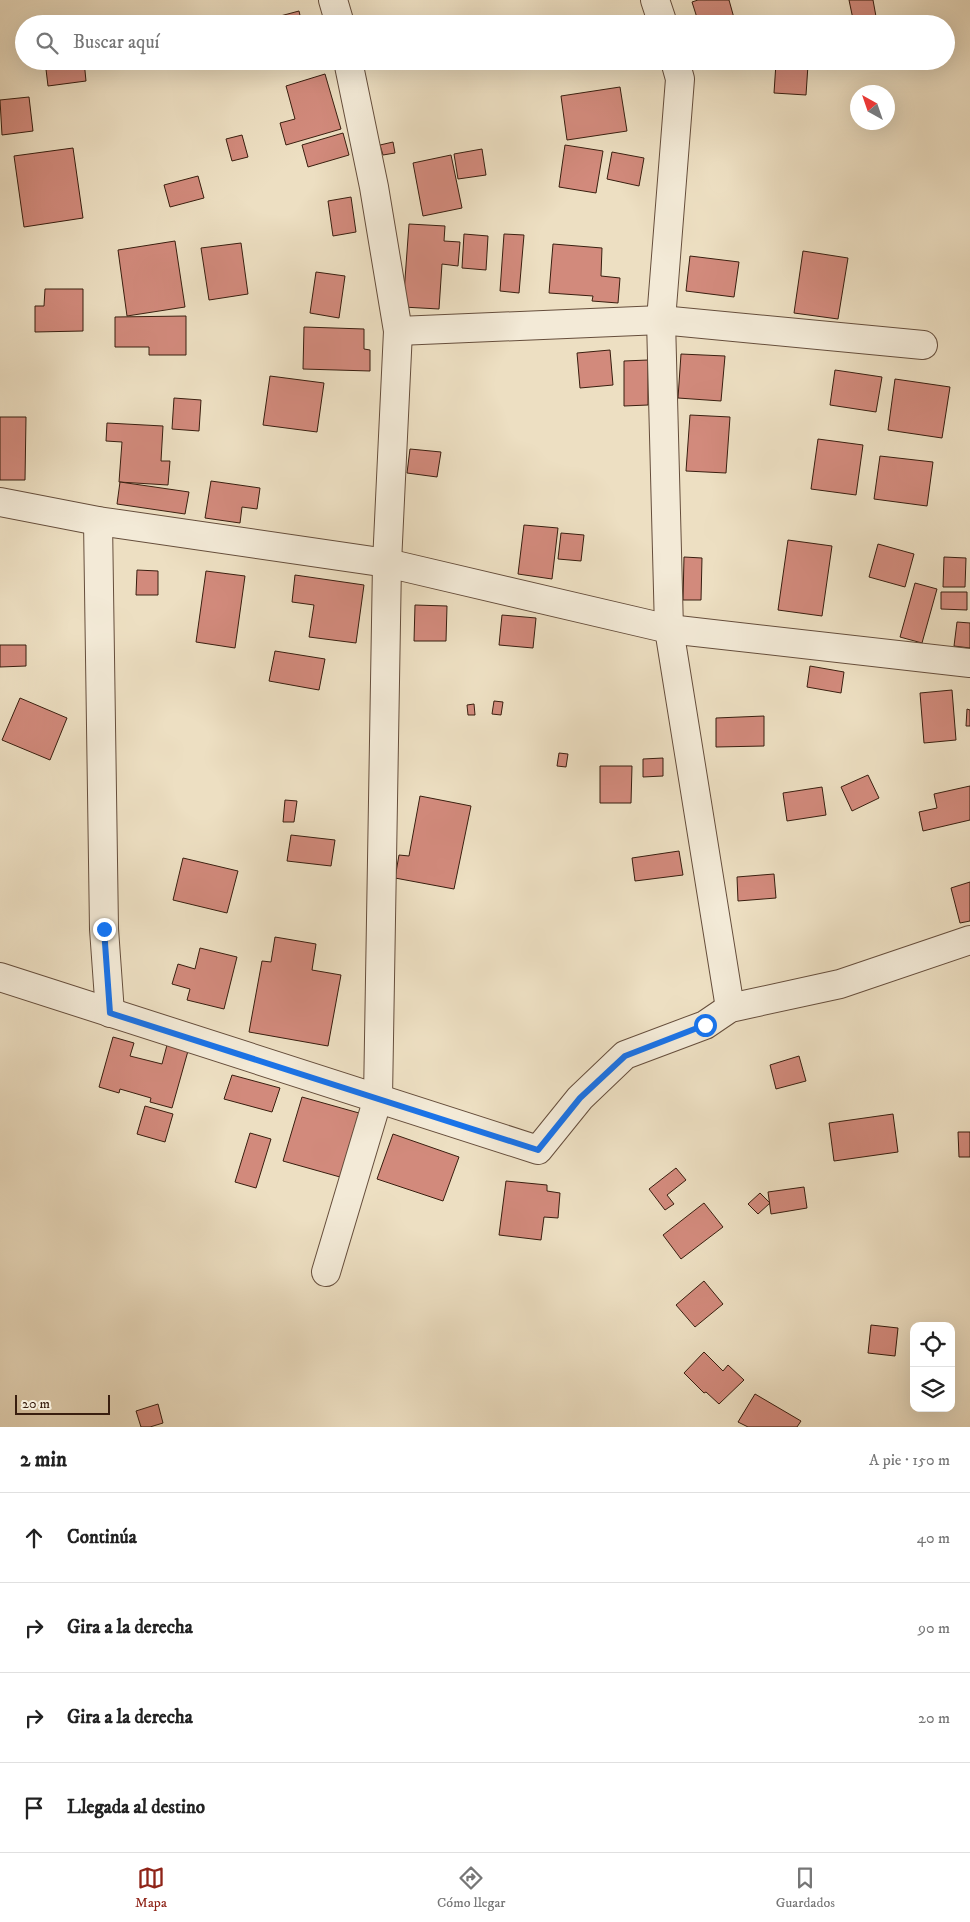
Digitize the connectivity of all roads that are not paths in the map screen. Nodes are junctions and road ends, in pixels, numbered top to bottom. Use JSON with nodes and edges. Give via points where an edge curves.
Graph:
{"nodes":[{"id":1,"x":333,"y":0,"type":"edge"},
{"id":2,"x":655,"y":0,"type":"edge"},
{"id":3,"x":337,"y":15,"type":"edge"},
{"id":4,"x":659,"y":15,"type":"edge"},
{"id":5,"x":350,"y":70,"type":"edge"},
{"id":6,"x":678,"y":70,"type":"edge"},
{"id":7,"x":661,"y":320,"type":"junction"},
{"id":8,"x":398,"y":331,"type":"junction"},
{"id":9,"x":923,"y":345,"type":"dead end"},
{"id":10,"x":0,"y":502,"type":"edge"},
{"id":11,"x":98,"y":521,"type":"junction"},
{"id":12,"x":387,"y":563,"type":"junction"},
{"id":13,"x":669,"y":629,"type":"junction"},
{"id":14,"x":970,"y":663,"type":"edge"},
{"id":15,"x":970,"y":940,"type":"edge"},
{"id":16,"x":0,"y":977,"type":"edge"},
{"id":17,"x":730,"y":1008,"type":"junction"},
{"id":18,"x":110,"y":1013,"type":"junction"},
{"id":19,"x":378,"y":1098,"type":"junction"},
{"id":20,"x":326,"y":1272,"type":"dead end"}],
"edges":[{"from":1,"to":3,"type":"street"},
{"from":2,"to":4,"type":"street"},
{"from":5,"to":8,"type":"street","via":[[374,187]]},
{"from":6,"to":7,"type":"street","via":[[680,79]]},
{"from":7,"to":8,"type":"street"},
{"from":7,"to":9,"type":"street"},
{"from":7,"to":13,"type":"street"},
{"from":8,"to":12,"type":"street"},
{"from":10,"to":11,"type":"street"},
{"from":11,"to":12,"type":"street"},
{"from":11,"to":18,"type":"street","via":[[104,929]]},
{"from":12,"to":13,"type":"street"},
{"from":12,"to":19,"type":"street"},
{"from":13,"to":14,"type":"street"},
{"from":13,"to":17,"type":"street"},
{"from":15,"to":17,"type":"street","via":[[840,984]]},
{"from":16,"to":18,"type":"street"},
{"from":17,"to":19,"type":"street","via":[[705,1025],[625,1056],[580,1098],[538,1150]]},
{"from":18,"to":19,"type":"street"},
{"from":19,"to":20,"type":"street"}]}
